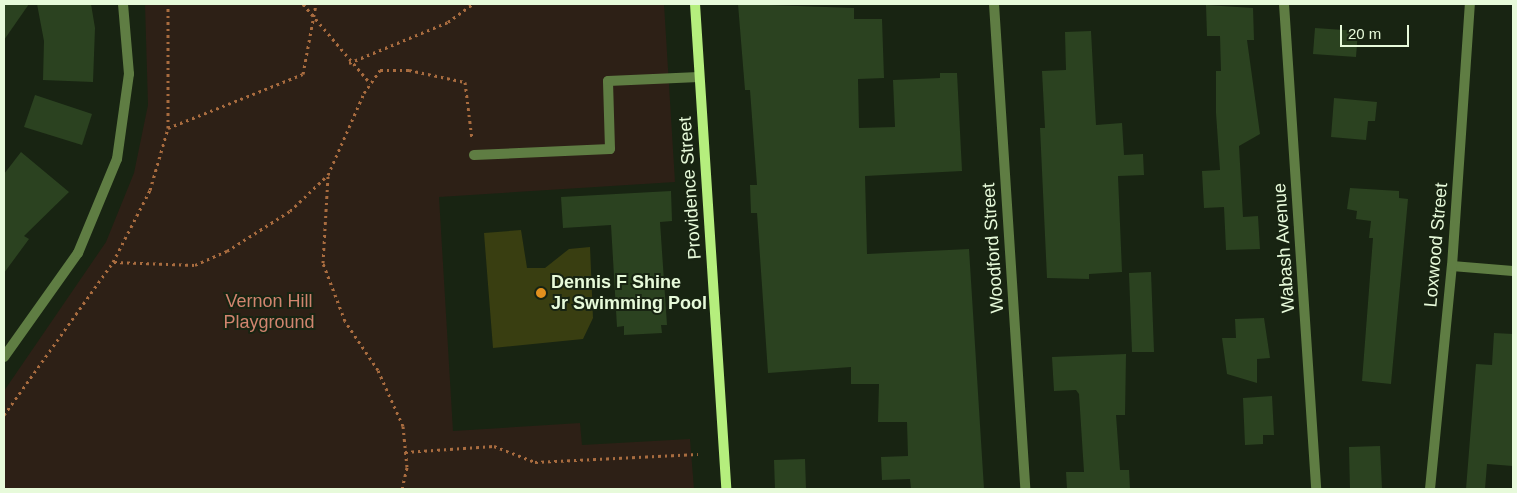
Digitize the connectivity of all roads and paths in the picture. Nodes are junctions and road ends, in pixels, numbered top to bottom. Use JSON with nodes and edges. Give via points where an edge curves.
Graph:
{"nodes":[{"id":1,"x":123,"y":4,"type":"edge"},
{"id":2,"x":168,"y":4,"type":"edge"},
{"id":3,"x":302,"y":4,"type":"edge"},
{"id":4,"x":316,"y":4,"type":"edge"},
{"id":5,"x":473,"y":4,"type":"edge"},
{"id":6,"x":695,"y":4,"type":"edge"},
{"id":7,"x":994,"y":4,"type":"edge"},
{"id":8,"x":1284,"y":4,"type":"edge"},
{"id":9,"x":1470,"y":4,"type":"edge"},
{"id":10,"x":316,"y":17,"type":"junction"},
{"id":11,"x":349,"y":63,"type":"junction"},
{"id":12,"x":699,"y":77,"type":"junction"},
{"id":13,"x":370,"y":83,"type":"junction"},
{"id":14,"x":168,"y":128,"type":"junction"},
{"id":15,"x":474,"y":155,"type":"joint"},
{"id":16,"x":328,"y":175,"type":"junction"},
{"id":17,"x":113,"y":262,"type":"junction"},
{"id":18,"x":1452,"y":266,"type":"junction"},
{"id":19,"x":1513,"y":271,"type":"edge"},
{"id":20,"x":4,"y":357,"type":"edge"},
{"id":21,"x":4,"y":415,"type":"edge"},
{"id":22,"x":405,"y":452,"type":"junction"},
{"id":23,"x":698,"y":454,"type":"dead end"},
{"id":24,"x":402,"y":489,"type":"edge"},
{"id":25,"x":726,"y":489,"type":"edge"},
{"id":26,"x":1024,"y":489,"type":"edge"},
{"id":27,"x":1316,"y":489,"type":"edge"},
{"id":28,"x":1430,"y":489,"type":"edge"}],
"edges":[{"from":1,"to":20,"type":"street","via":[[129,74],[116,160],[78,253]]},
{"from":2,"to":14,"type":"path"},
{"from":3,"to":10,"type":"path"},
{"from":4,"to":10,"type":"path"},
{"from":5,"to":11,"type":"path","via":[[448,22]]},
{"from":6,"to":12,"type":"main road","name":"Providence Street"},
{"from":7,"to":26,"type":"street","name":"Woodford Street"},
{"from":8,"to":27,"type":"street","name":"Wabash Avenue"},
{"from":9,"to":18,"type":"street","name":"Loxwood Street"},
{"from":10,"to":11,"type":"path"},
{"from":10,"to":14,"type":"path","via":[[303,74]]},
{"from":11,"to":13,"type":"path"},
{"from":12,"to":15,"type":"street","via":[[608,81],[610,149]]},
{"from":12,"to":25,"type":"main road","name":"Providence Street"},
{"from":13,"to":15,"type":"path","via":[[380,70],[409,70],[466,82]]},
{"from":13,"to":16,"type":"path"},
{"from":14,"to":17,"type":"path","via":[[150,190]]},
{"from":16,"to":17,"type":"path","via":[[290,211],[227,251],[195,265]]},
{"from":16,"to":22,"type":"path","via":[[323,264],[345,321],[378,370],[403,426]]},
{"from":17,"to":21,"type":"path"},
{"from":18,"to":19,"type":"street"},
{"from":18,"to":28,"type":"street","name":"Loxwood Street"},
{"from":22,"to":23,"type":"path","via":[[494,446],[535,462]]},
{"from":22,"to":24,"type":"path"}]}
